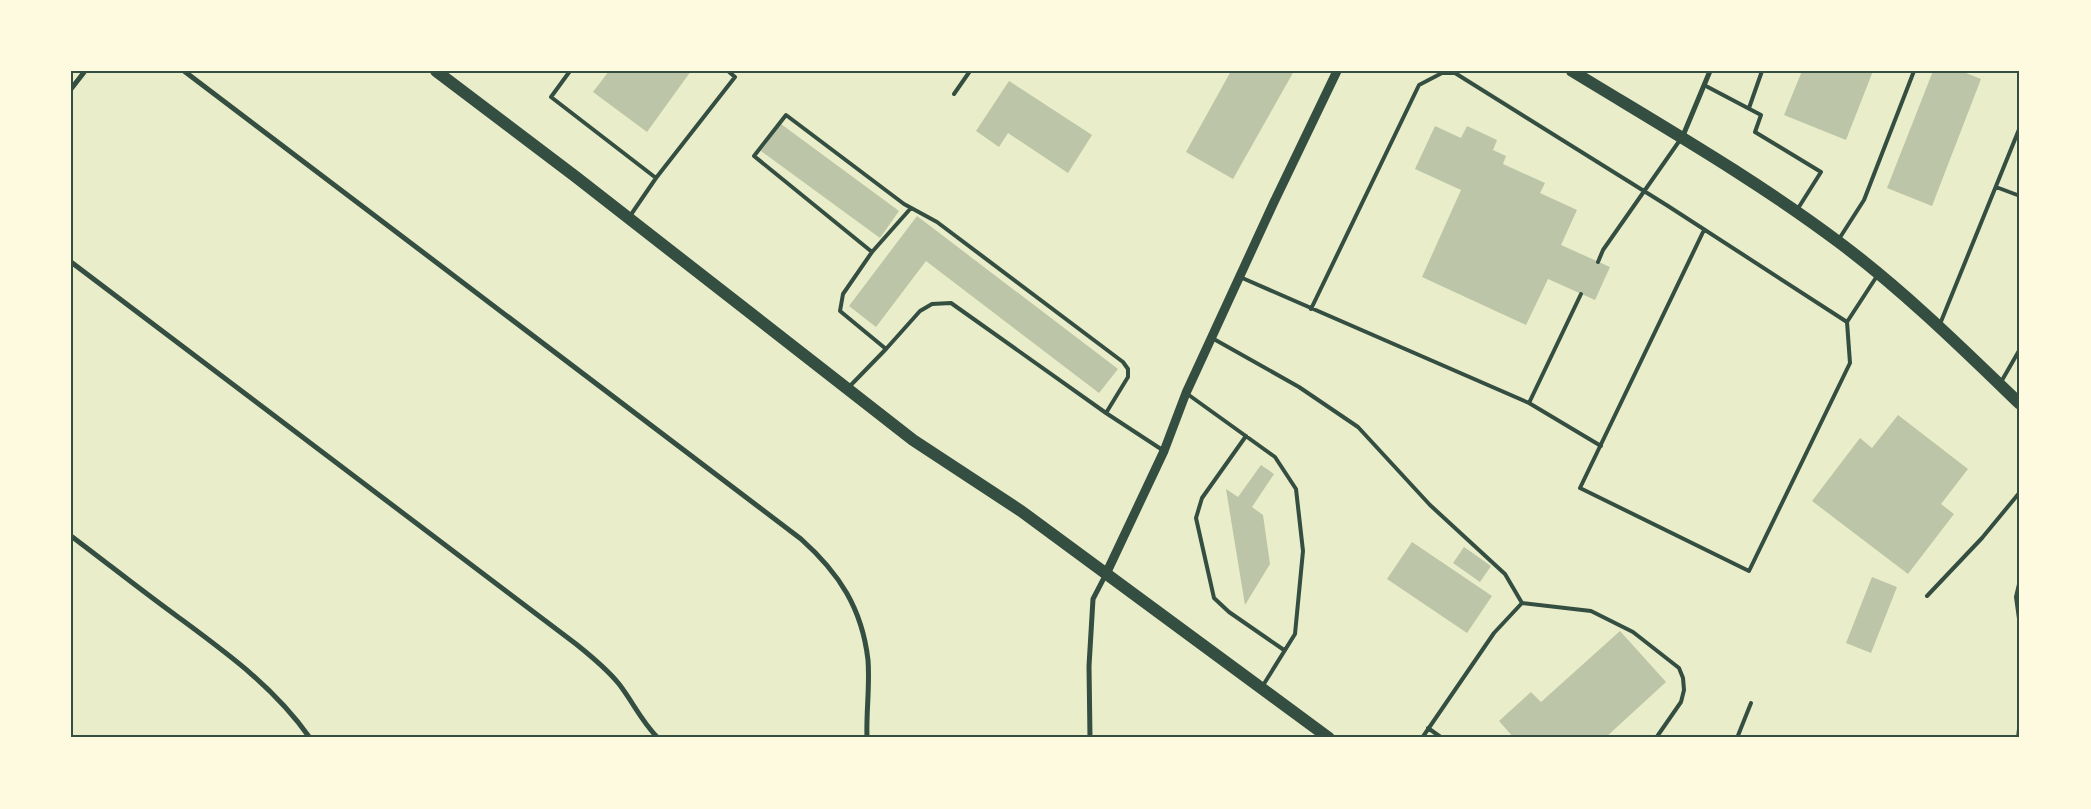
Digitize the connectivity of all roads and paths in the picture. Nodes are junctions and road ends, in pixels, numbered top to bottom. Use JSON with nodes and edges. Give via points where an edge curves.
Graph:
{"nodes":[{"id":1,"x":85,"y":71,"type":"edge"},
{"id":2,"x":184,"y":71,"type":"edge"},
{"id":3,"x":436,"y":71,"type":"edge"},
{"id":4,"x":570,"y":71,"type":"edge"},
{"id":5,"x":728,"y":71,"type":"edge"},
{"id":6,"x":970,"y":71,"type":"edge"},
{"id":7,"x":1337,"y":71,"type":"edge"},
{"id":8,"x":1572,"y":71,"type":"edge"},
{"id":9,"x":1710,"y":71,"type":"edge"},
{"id":10,"x":1762,"y":71,"type":"edge"},
{"id":11,"x":1914,"y":71,"type":"edge"},
{"id":12,"x":1704,"y":85,"type":"junction"},
{"id":13,"x":71,"y":89,"type":"edge"},
{"id":14,"x":954,"y":94,"type":"dead end"},
{"id":15,"x":1749,"y":108,"type":"junction"},
{"id":16,"x":2020,"y":127,"type":"edge"},
{"id":17,"x":1681,"y":138,"type":"junction"},
{"id":18,"x":656,"y":178,"type":"junction"},
{"id":19,"x":1996,"y":187,"type":"junction"},
{"id":20,"x":1644,"y":191,"type":"junction"},
{"id":21,"x":2020,"y":196,"type":"edge"},
{"id":22,"x":911,"y":208,"type":"junction"},
{"id":23,"x":1797,"y":211,"type":"junction"},
{"id":24,"x":628,"y":218,"type":"junction"},
{"id":25,"x":1704,"y":230,"type":"junction"},
{"id":26,"x":1838,"y":241,"type":"junction"},
{"id":27,"x":872,"y":252,"type":"junction"},
{"id":28,"x":71,"y":262,"type":"edge"},
{"id":29,"x":1598,"y":262,"type":"dead end"},
{"id":30,"x":1878,"y":274,"type":"junction"},
{"id":31,"x":1240,"y":277,"type":"junction"},
{"id":32,"x":1582,"y":294,"type":"dead end"},
{"id":33,"x":1311,"y":309,"type":"junction"},
{"id":34,"x":1847,"y":322,"type":"junction"},
{"id":35,"x":1939,"y":327,"type":"junction"},
{"id":36,"x":1212,"y":338,"type":"junction"},
{"id":37,"x":886,"y":349,"type":"junction"},
{"id":38,"x":2020,"y":349,"type":"edge"},
{"id":39,"x":2000,"y":385,"type":"junction"},
{"id":40,"x":848,"y":388,"type":"junction"},
{"id":41,"x":1186,"y":393,"type":"junction"},
{"id":42,"x":1529,"y":403,"type":"junction"},
{"id":43,"x":2020,"y":404,"type":"edge"},
{"id":44,"x":1106,"y":413,"type":"junction"},
{"id":45,"x":1246,"y":436,"type":"junction"},
{"id":46,"x":1601,"y":446,"type":"junction"},
{"id":47,"x":1164,"y":451,"type":"junction"},
{"id":48,"x":2020,"y":492,"type":"edge"},
{"id":49,"x":71,"y":536,"type":"edge"},
{"id":50,"x":1106,"y":574,"type":"junction"},
{"id":51,"x":2020,"y":580,"type":"edge"},
{"id":52,"x":1927,"y":596,"type":"dead end"},
{"id":53,"x":1522,"y":603,"type":"junction"},
{"id":54,"x":2020,"y":626,"type":"edge"},
{"id":55,"x":1284,"y":650,"type":"junction"},
{"id":56,"x":1261,"y":688,"type":"junction"},
{"id":57,"x":1751,"y":704,"type":"dead end"},
{"id":58,"x":2020,"y":720,"type":"edge"},
{"id":59,"x":1428,"y":728,"type":"junction"},
{"id":60,"x":1322,"y":736,"type":"edge"},
{"id":61,"x":310,"y":738,"type":"edge"},
{"id":62,"x":658,"y":738,"type":"edge"},
{"id":63,"x":867,"y":738,"type":"edge"},
{"id":64,"x":1090,"y":738,"type":"edge"},
{"id":65,"x":1422,"y":738,"type":"edge"},
{"id":66,"x":1442,"y":738,"type":"edge"},
{"id":67,"x":1656,"y":738,"type":"edge"},
{"id":68,"x":1737,"y":738,"type":"edge"},
{"id":69,"x":2018,"y":738,"type":"edge"}],
"edges":[{"from":1,"to":13,"type":"street"},
{"from":2,"to":63,"type":"street","via":[[820,556],[837,576],[852,602],[863,632],[868,662]]},
{"from":3,"to":24,"type":"main road"},
{"from":4,"to":18,"type":"lane","via":[[551,97]]},
{"from":5,"to":18,"type":"lane","via":[[735,77]]},
{"from":6,"to":14,"type":"lane"},
{"from":7,"to":31,"type":"street"},
{"from":8,"to":17,"type":"main road"},
{"from":9,"to":12,"type":"street"},
{"from":10,"to":15,"type":"lane"},
{"from":11,"to":26,"type":"lane","via":[[1864,200]]},
{"from":12,"to":15,"type":"lane"},
{"from":12,"to":17,"type":"street"},
{"from":15,"to":23,"type":"lane","via":[[1761,114],[1755,132],[1822,172]]},
{"from":16,"to":19,"type":"lane"},
{"from":17,"to":20,"type":"lane"},
{"from":17,"to":23,"type":"main road"},
{"from":18,"to":24,"type":"lane"},
{"from":19,"to":21,"type":"lane"},
{"from":19,"to":35,"type":"lane"},
{"from":20,"to":25,"type":"lane"},
{"from":20,"to":29,"type":"lane"},
{"from":20,"to":33,"type":"lane","via":[[1455,73],[1442,73],[1419,85]]},
{"from":22,"to":27,"type":"lane"},
{"from":22,"to":27,"type":"lane","via":[[786,115],[754,156]]},
{"from":22,"to":44,"type":"lane","via":[[937,222],[1123,362],[1128,369],[1128,377]]},
{"from":23,"to":26,"type":"main road"},
{"from":24,"to":40,"type":"main road"},
{"from":25,"to":34,"type":"lane"},
{"from":25,"to":46,"type":"lane"},
{"from":26,"to":30,"type":"main road"},
{"from":27,"to":37,"type":"lane","via":[[842,294],[840,311]]},
{"from":28,"to":62,"type":"street","via":[[596,660],[618,682],[644,724]]},
{"from":30,"to":34,"type":"lane"},
{"from":30,"to":35,"type":"main road"},
{"from":31,"to":33,"type":"lane"},
{"from":31,"to":36,"type":"street"},
{"from":32,"to":42,"type":"lane"},
{"from":33,"to":42,"type":"lane"},
{"from":34,"to":46,"type":"lane","via":[[1850,363],[1749,571],[1580,488]]},
{"from":35,"to":39,"type":"main road"},
{"from":36,"to":41,"type":"street"},
{"from":36,"to":53,"type":"lane","via":[[1300,387],[1358,427],[1430,505],[1505,574]]},
{"from":37,"to":40,"type":"lane"},
{"from":37,"to":44,"type":"lane","via":[[920,311],[932,304],[951,303]]},
{"from":38,"to":39,"type":"lane"},
{"from":39,"to":43,"type":"main road"},
{"from":40,"to":50,"type":"main road","via":[[913,440],[1020,511]]},
{"from":41,"to":45,"type":"lane"},
{"from":41,"to":47,"type":"street"},
{"from":42,"to":46,"type":"lane"},
{"from":44,"to":47,"type":"lane"},
{"from":45,"to":55,"type":"lane","via":[[1275,457],[1296,489],[1303,551],[1294,634]]},
{"from":45,"to":55,"type":"lane","via":[[1202,498],[1196,518],[1214,598]]},
{"from":47,"to":50,"type":"street"},
{"from":48,"to":52,"type":"lane"},
{"from":49,"to":61,"type":"street","via":[[235,659],[294,714]]},
{"from":50,"to":56,"type":"main road"},
{"from":50,"to":64,"type":"street","via":[[1093,599],[1089,666]]},
{"from":51,"to":54,"type":"lane","via":[[2016,597]]},
{"from":53,"to":59,"type":"lane","via":[[1494,633]]},
{"from":53,"to":67,"type":"lane","via":[[1591,612],[1633,632],[1679,668],[1684,684],[1681,702]]},
{"from":55,"to":56,"type":"lane"},
{"from":56,"to":60,"type":"main road"},
{"from":57,"to":68,"type":"lane"},
{"from":58,"to":69,"type":"lane"},
{"from":59,"to":65,"type":"lane"},
{"from":59,"to":66,"type":"lane"}]}
